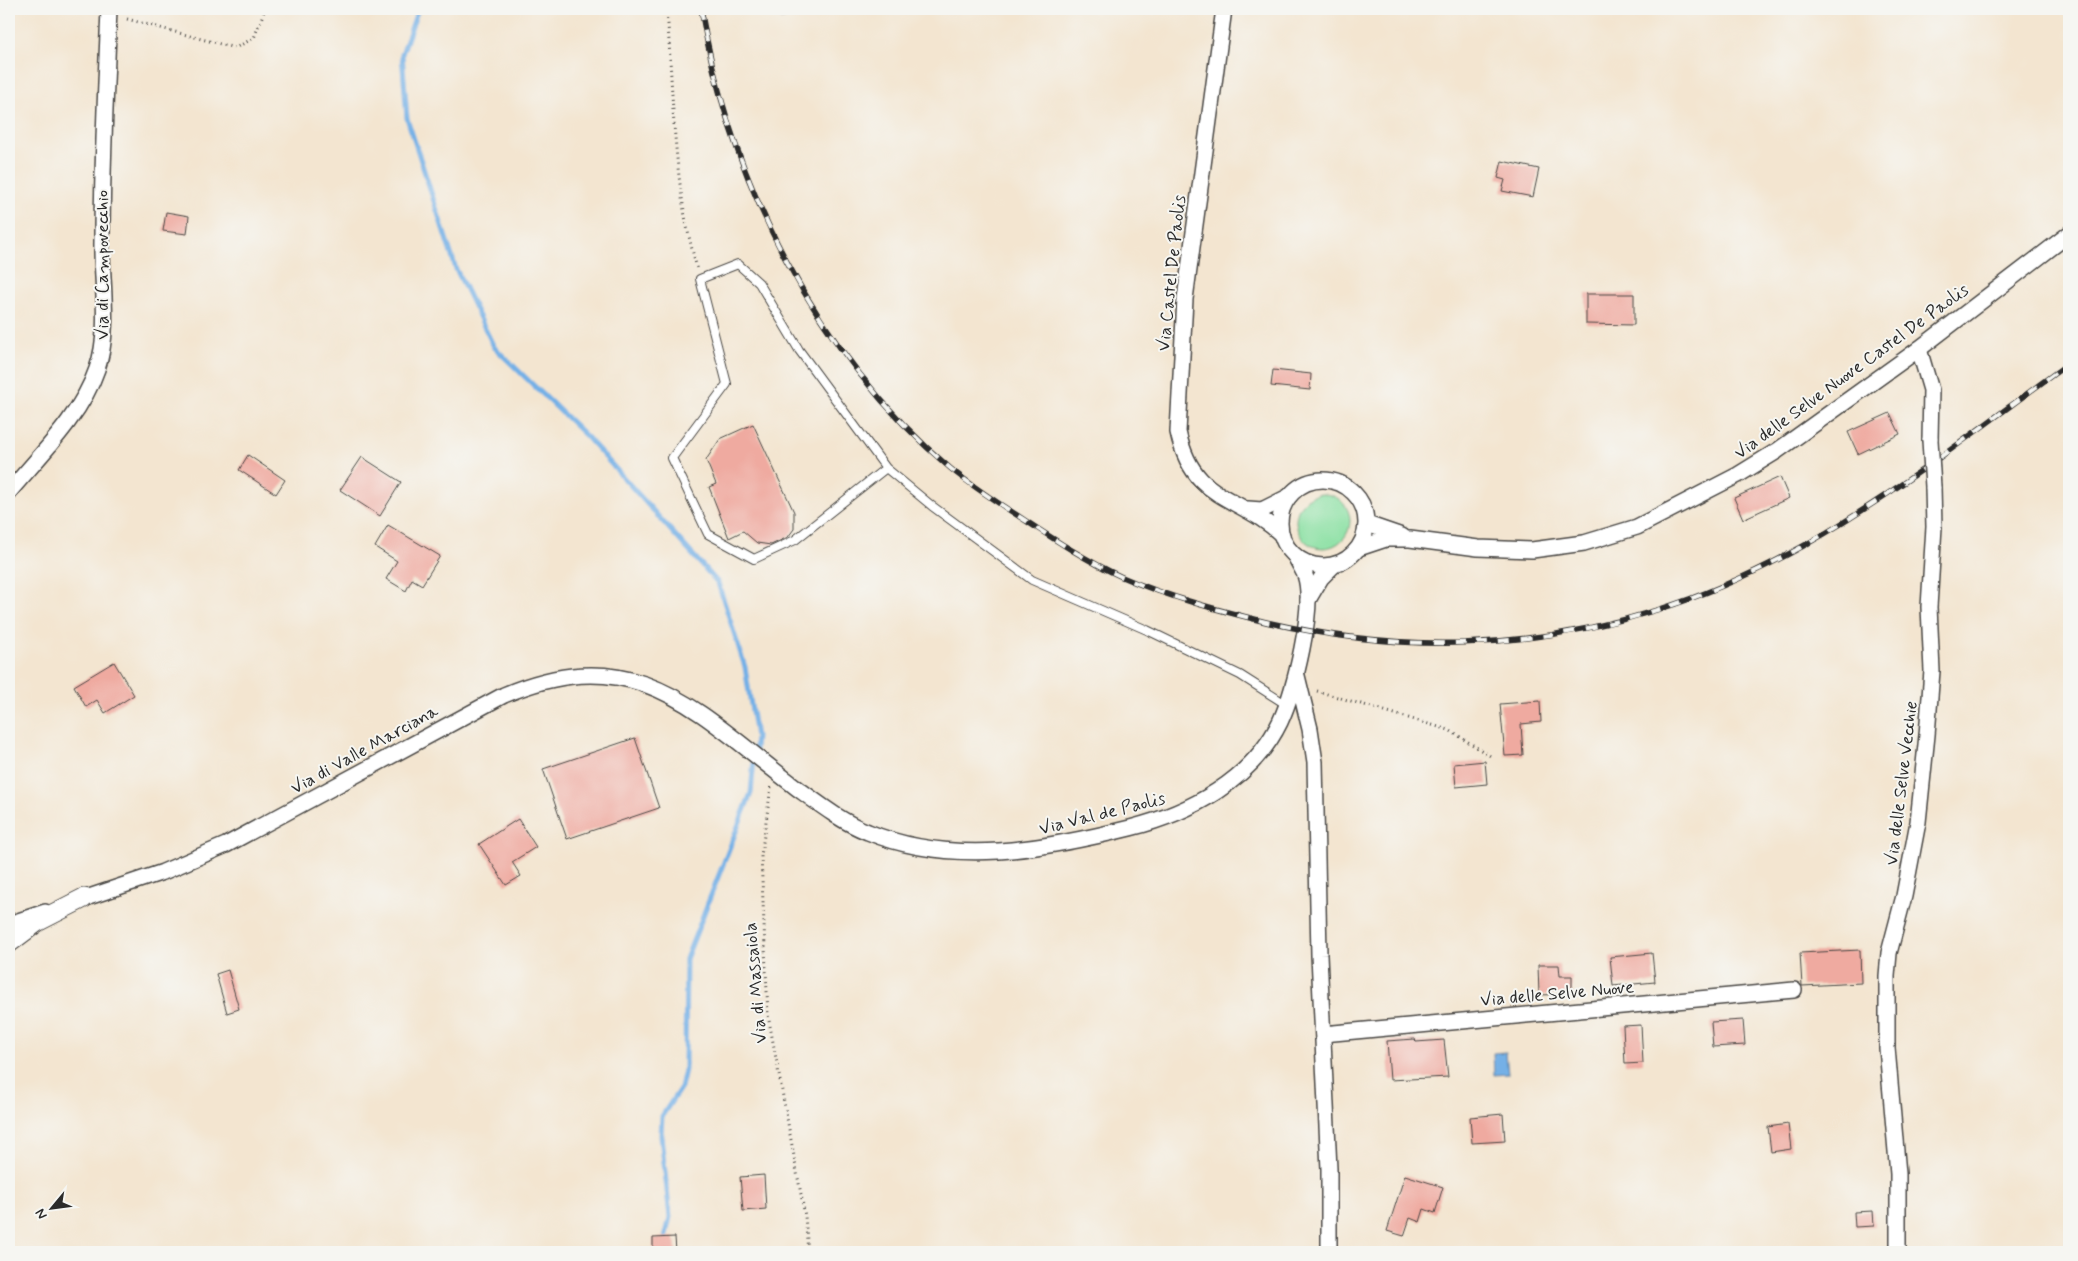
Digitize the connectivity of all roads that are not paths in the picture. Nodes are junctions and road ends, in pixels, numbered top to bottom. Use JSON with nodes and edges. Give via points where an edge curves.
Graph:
{"nodes":[{"id":1,"x":109,"y":9,"type":"edge"},
{"id":2,"x":1224,"y":9,"type":"edge"},
{"id":3,"x":2069,"y":234,"type":"edge"},
{"id":4,"x":1919,"y":349,"type":"junction"},
{"id":5,"x":886,"y":468,"type":"junction"},
{"id":6,"x":9,"y":492,"type":"edge"},
{"id":7,"x":1288,"y":497,"type":"junction"},
{"id":8,"x":1248,"y":509,"type":"junction"},
{"id":9,"x":1367,"y":524,"type":"junction"},
{"id":10,"x":1282,"y":535,"type":"junction"},
{"id":11,"x":1410,"y":539,"type":"junction"},
{"id":12,"x":1359,"y":548,"type":"junction"},
{"id":13,"x":1295,"y":556,"type":"junction"},
{"id":14,"x":1334,"y":565,"type":"junction"},
{"id":15,"x":1308,"y":600,"type":"junction"},
{"id":16,"x":1298,"y":681,"type":"junction"},
{"id":17,"x":1287,"y":705,"type":"junction"},
{"id":18,"x":734,"y":738,"type":"joint"},
{"id":19,"x":84,"y":898,"type":"junction"},
{"id":20,"x":9,"y":924,"type":"edge"},
{"id":21,"x":9,"y":943,"type":"edge"},
{"id":22,"x":1794,"y":990,"type":"dead end"},
{"id":23,"x":1323,"y":1034,"type":"junction"},
{"id":24,"x":1329,"y":1252,"type":"edge"},
{"id":25,"x":1898,"y":1252,"type":"edge"}],
"edges":[{"from":1,"to":6,"type":"street","name":"Via di Campovecchio","via":[[101,355],[84,397]]},
{"from":2,"to":8,"type":"street","name":"Via Castel De Paolis","via":[[1185,299],[1178,432],[1182,451],[1204,484],[1219,496]]},
{"from":3,"to":4,"type":"street","name":"Via delle Selve Nuove Castel De Paolis"},
{"from":4,"to":11,"type":"street","name":"Via delle Selve Nuove Castel De Paolis","via":[[1759,462],[1621,534],[1584,544],[1532,550],[1478,548]]},
{"from":4,"to":25,"type":"street","name":"Via delle Selve Vecchie","bridge":true,"via":[[1931,390],[1934,527],[1929,607],[1932,671],[1916,837],[1890,948],[1887,976],[1887,1048],[1898,1174]]},
{"from":5,"to":5,"type":"lane","via":[[799,350],[759,283],[738,264],[700,278],[727,384],[672,458],[708,534],[754,558],[794,540]]},
{"from":5,"to":17,"type":"lane","via":[[1032,580],[1232,671]]},
{"from":7,"to":8,"type":"street","via":[[1262,510]]},
{"from":7,"to":9,"type":"street","via":[[1297,488],[1319,480],[1343,484],[1361,501]]},
{"from":7,"to":10,"type":"street","via":[[1280,515]]},
{"from":8,"to":10,"type":"street","name":"Via Castel De Paolis"},
{"from":9,"to":11,"type":"street","name":"Via delle Selve Nuove Castel De Paolis"},
{"from":9,"to":12,"type":"street"},
{"from":10,"to":13,"type":"street"},
{"from":11,"to":12,"type":"street","name":"Via delle Selve Nuove Castel De Paolis","via":[[1386,539]]},
{"from":12,"to":14,"type":"street"},
{"from":13,"to":14,"type":"street","via":[[1307,563]]},
{"from":13,"to":15,"type":"street","name":"Via Val de Paolis","via":[[1305,576]]},
{"from":14,"to":15,"type":"street","via":[[1321,578]]},
{"from":15,"to":16,"type":"street","name":"Via Val de Paolis"},
{"from":16,"to":17,"type":"street","name":"Via Val de Paolis"},
{"from":16,"to":23,"type":"street","via":[[1315,762]]},
{"from":17,"to":18,"type":"street","name":"Via Val de Paolis","via":[[1275,732],[1259,753],[1243,770],[1204,800],[1148,824],[1043,847],[997,852],[952,852],[893,841],[866,832],[842,819]]},
{"from":18,"to":19,"type":"street","name":"Via di Valle Marciana","via":[[693,707],[644,684],[591,674],[547,679],[486,703],[226,845],[163,872]]},
{"from":19,"to":20,"type":"street","name":"Via di Valle Marciana"},
{"from":19,"to":21,"type":"street","via":[[37,922]]},
{"from":22,"to":23,"type":"street","name":"Via delle Selve Nuove"},
{"from":23,"to":24,"type":"street"}]}
